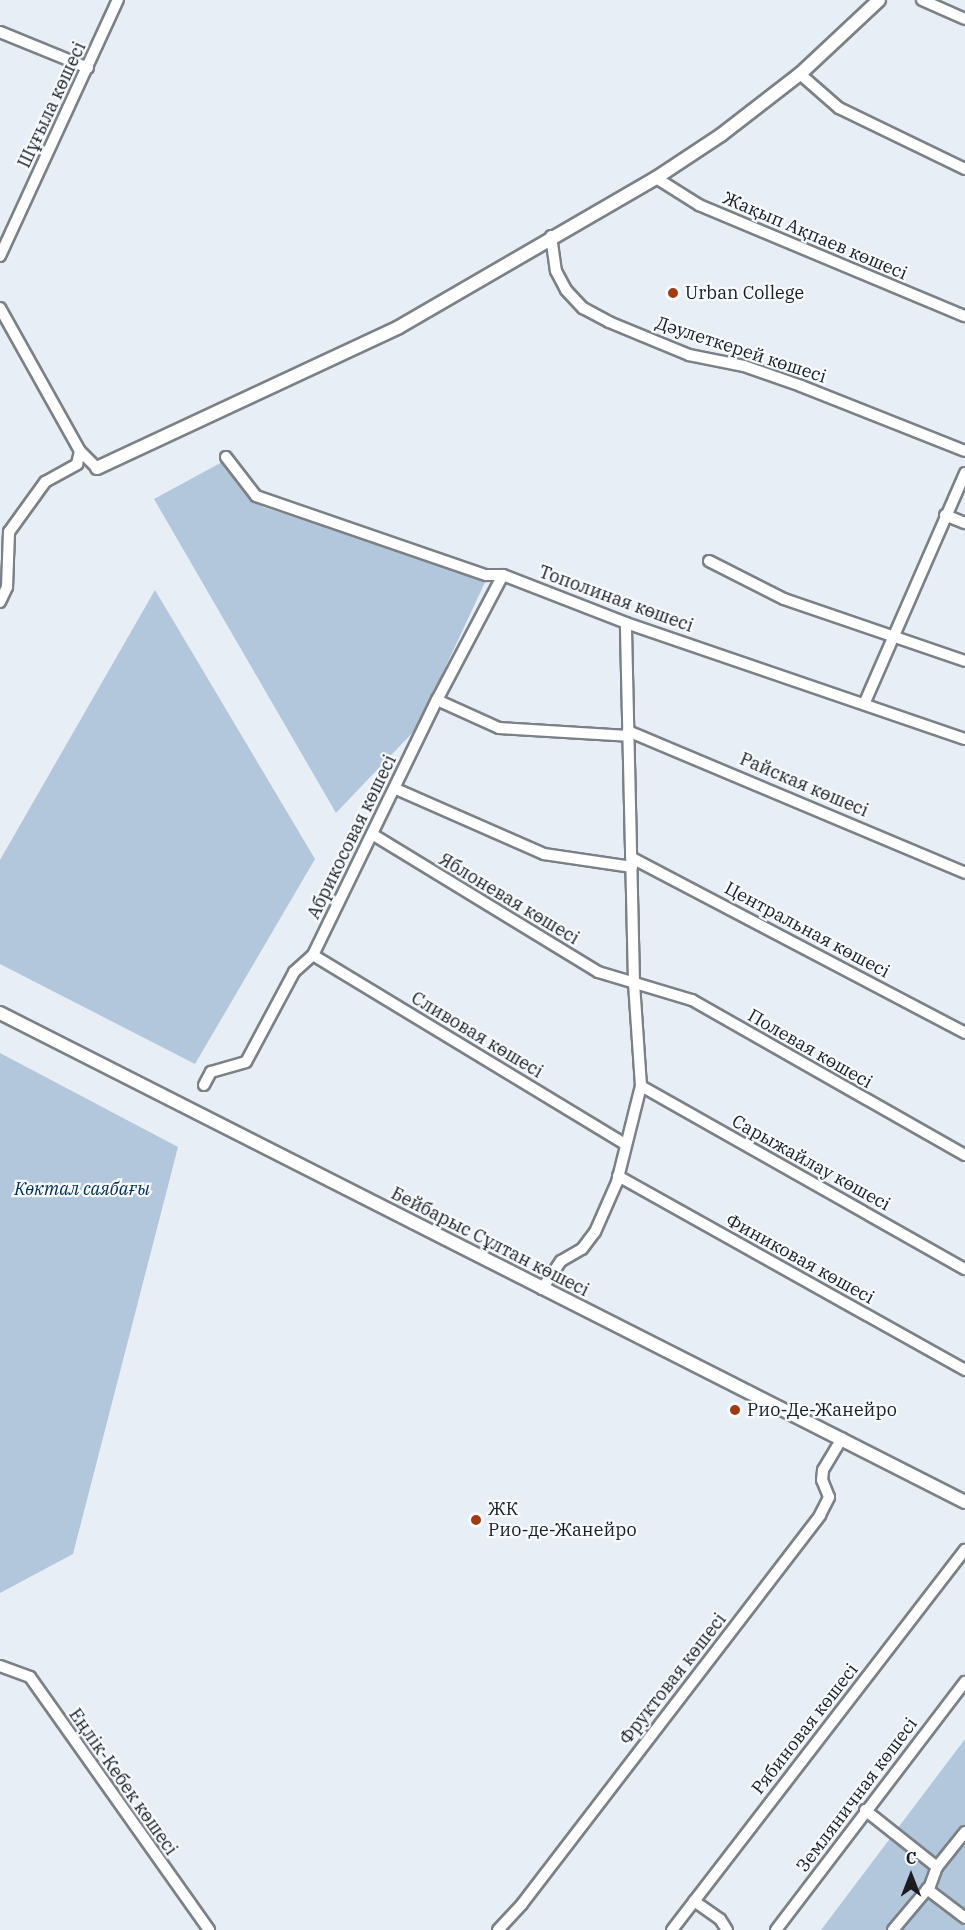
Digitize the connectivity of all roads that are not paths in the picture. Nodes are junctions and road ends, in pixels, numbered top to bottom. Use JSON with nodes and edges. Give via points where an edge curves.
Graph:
{"nodes":[{"id":1,"x":118,"y":0,"type":"edge"},
{"id":2,"x":879,"y":0,"type":"edge"},
{"id":3,"x":922,"y":0,"type":"edge"},
{"id":4,"x":965,"y":19,"type":"edge"},
{"id":5,"x":0,"y":32,"type":"edge"},
{"id":6,"x":88,"y":68,"type":"junction"},
{"id":7,"x":800,"y":74,"type":"junction"},
{"id":8,"x":965,"y":169,"type":"edge"},
{"id":9,"x":656,"y":178,"type":"junction"},
{"id":10,"x":551,"y":236,"type":"junction"},
{"id":11,"x":0,"y":256,"type":"edge"},
{"id":12,"x":0,"y":308,"type":"edge"},
{"id":13,"x":965,"y":316,"type":"edge"},
{"id":14,"x":80,"y":451,"type":"junction"},
{"id":15,"x":965,"y":451,"type":"edge"},
{"id":16,"x":226,"y":457,"type":"dead end"},
{"id":17,"x":97,"y":468,"type":"joint"},
{"id":18,"x":965,"y":473,"type":"edge"},
{"id":19,"x":945,"y":515,"type":"junction"},
{"id":20,"x":965,"y":524,"type":"edge"},
{"id":21,"x":709,"y":561,"type":"dead end"},
{"id":22,"x":503,"y":574,"type":"junction"},
{"id":23,"x":0,"y":602,"type":"edge"},
{"id":24,"x":626,"y":623,"type":"junction"},
{"id":25,"x":891,"y":638,"type":"junction"},
{"id":26,"x":965,"y":661,"type":"edge"},
{"id":27,"x":437,"y":700,"type":"junction"},
{"id":28,"x":865,"y":702,"type":"junction"},
{"id":29,"x":628,"y":734,"type":"junction"},
{"id":30,"x":965,"y":739,"type":"edge"},
{"id":31,"x":396,"y":789,"type":"junction"},
{"id":32,"x":372,"y":834,"type":"junction"},
{"id":33,"x":632,"y":863,"type":"junction"},
{"id":34,"x":965,"y":873,"type":"edge"},
{"id":35,"x":313,"y":955,"type":"junction"},
{"id":36,"x":634,"y":982,"type":"junction"},
{"id":37,"x":0,"y":1013,"type":"edge"},
{"id":38,"x":965,"y":1033,"type":"edge"},
{"id":39,"x":204,"y":1085,"type":"dead end"},
{"id":40,"x":641,"y":1086,"type":"junction"},
{"id":41,"x":625,"y":1144,"type":"junction"},
{"id":42,"x":965,"y":1155,"type":"edge"},
{"id":43,"x":618,"y":1176,"type":"junction"},
{"id":44,"x":965,"y":1269,"type":"edge"},
{"id":45,"x":542,"y":1289,"type":"junction"},
{"id":46,"x":965,"y":1370,"type":"edge"},
{"id":47,"x":842,"y":1438,"type":"junction"},
{"id":48,"x":965,"y":1502,"type":"edge"},
{"id":49,"x":965,"y":1550,"type":"edge"},
{"id":50,"x":0,"y":1666,"type":"edge"},
{"id":51,"x":965,"y":1682,"type":"edge"},
{"id":52,"x":865,"y":1810,"type":"junction"},
{"id":53,"x":965,"y":1832,"type":"edge"},
{"id":54,"x":937,"y":1868,"type":"junction"},
{"id":55,"x":927,"y":1889,"type":"junction"},
{"id":56,"x":694,"y":1901,"type":"junction"},
{"id":57,"x":965,"y":1918,"type":"edge"},
{"id":58,"x":209,"y":1930,"type":"edge"},
{"id":59,"x":498,"y":1930,"type":"edge"},
{"id":60,"x":672,"y":1930,"type":"edge"},
{"id":61,"x":727,"y":1930,"type":"edge"},
{"id":62,"x":776,"y":1930,"type":"edge"},
{"id":63,"x":893,"y":1930,"type":"edge"}],
"edges":[{"from":1,"to":6,"type":"street","name":"Шұғыла көшесі"},
{"from":2,"to":7,"type":"street"},
{"from":3,"to":4,"type":"street"},
{"from":5,"to":6,"type":"street"},
{"from":6,"to":11,"type":"street","name":"Шұғыла көшесі"},
{"from":7,"to":8,"type":"street","via":[[848,113]]},
{"from":7,"to":9,"type":"street","via":[[721,135]]},
{"from":9,"to":10,"type":"street"},
{"from":9,"to":13,"type":"street","name":"Жақып Ақпаев көшесі","via":[[699,205]]},
{"from":10,"to":15,"type":"street","name":"Дәулеткерей көшесі","via":[[556,271],[566,290],[584,308],[609,322],[689,355],[744,366],[801,386]]},
{"from":10,"to":17,"type":"street","via":[[399,327]]},
{"from":12,"to":14,"type":"street"},
{"from":14,"to":17,"type":"street"},
{"from":14,"to":23,"type":"street","via":[[77,464],[45,482],[6,540],[7,587]]},
{"from":16,"to":22,"type":"street","name":"Тополиная көшесі","via":[[256,496],[475,571]]},
{"from":18,"to":19,"type":"street"},
{"from":19,"to":20,"type":"street"},
{"from":19,"to":25,"type":"street"},
{"from":21,"to":25,"type":"street","via":[[784,599]]},
{"from":22,"to":24,"type":"street","name":"Тополиная көшесі"},
{"from":22,"to":27,"type":"street","name":"Абрикосовая көшесі"},
{"from":24,"to":28,"type":"street","name":"Тополиная көшесі"},
{"from":24,"to":29,"type":"street"},
{"from":25,"to":26,"type":"street"},
{"from":25,"to":28,"type":"street"},
{"from":27,"to":29,"type":"street","name":"Райская көшесі","via":[[499,728]]},
{"from":27,"to":31,"type":"street","name":"Абрикосовая көшесі"},
{"from":28,"to":30,"type":"street","name":"Тополиная көшесі"},
{"from":29,"to":33,"type":"street"},
{"from":29,"to":34,"type":"street","name":"Райская көшесі"},
{"from":31,"to":32,"type":"street","name":"Абрикосовая көшесі"},
{"from":31,"to":33,"type":"street","name":"Центральная көшесі","via":[[544,854]]},
{"from":32,"to":35,"type":"street","name":"Абрикосовая көшесі"},
{"from":32,"to":36,"type":"street","name":"Яблоневая көшесі","via":[[598,972]]},
{"from":33,"to":36,"type":"street"},
{"from":33,"to":38,"type":"street","name":"Центральная көшесі"},
{"from":35,"to":39,"type":"street","name":"Абрикосовая көшесі","via":[[294,972],[246,1062],[211,1071]]},
{"from":35,"to":41,"type":"street","name":"Сливовая көшесі"},
{"from":36,"to":40,"type":"street"},
{"from":36,"to":42,"type":"street","name":"Полевая көшесі","via":[[692,1000]]},
{"from":37,"to":45,"type":"street","name":"Бейбарыс Сұлтан көшесі"},
{"from":40,"to":41,"type":"street"},
{"from":40,"to":44,"type":"street","name":"Сарыжайлау көшесі"},
{"from":41,"to":43,"type":"street"},
{"from":43,"to":45,"type":"street","via":[[595,1232],[582,1249],[561,1261]]},
{"from":43,"to":46,"type":"street","name":"Финиковая көшесі"},
{"from":45,"to":47,"type":"street","name":"Бейбарыс Сұлтан көшесі"},
{"from":47,"to":48,"type":"street","name":"Бейбарыс Сұлтан көшесі"},
{"from":47,"to":59,"type":"street","name":"Фруктовая көшесі","via":[[823,1470],[822,1480],[829,1497],[820,1515],[522,1904]]},
{"from":49,"to":56,"type":"street","name":"Рябиновая көшесі"},
{"from":50,"to":58,"type":"street","name":"Еңлік-Кебек көшесі","via":[[30,1677]]},
{"from":51,"to":52,"type":"street","name":"Земляничная көшесі"},
{"from":52,"to":54,"type":"street"},
{"from":52,"to":62,"type":"street","name":"Земляничная көшесі"},
{"from":53,"to":54,"type":"street"},
{"from":54,"to":55,"type":"street"},
{"from":55,"to":57,"type":"street"},
{"from":55,"to":63,"type":"street"},
{"from":56,"to":60,"type":"street","name":"Рябиновая көшесі"},
{"from":56,"to":61,"type":"street","via":[[720,1919]]}]}
